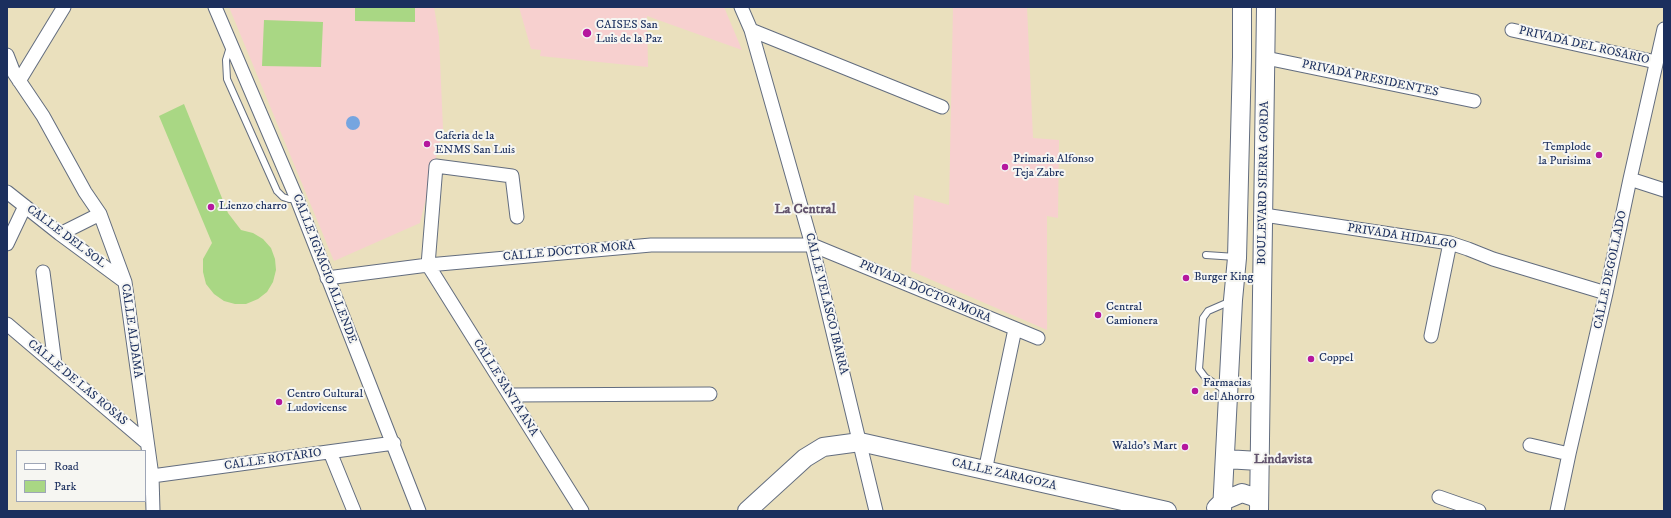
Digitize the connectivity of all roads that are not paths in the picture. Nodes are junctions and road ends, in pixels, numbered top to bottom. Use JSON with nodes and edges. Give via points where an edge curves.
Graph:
{"nodes":[{"id":1,"x":64,"y":7,"type":"edge"},
{"id":2,"x":215,"y":7,"type":"edge"},
{"id":3,"x":740,"y":7,"type":"edge"},
{"id":4,"x":1242,"y":7,"type":"edge"},
{"id":5,"x":1266,"y":7,"type":"edge"},
{"id":6,"x":1664,"y":29,"type":"edge"},
{"id":7,"x":751,"y":30,"type":"junction"},
{"id":8,"x":1512,"y":30,"type":"dead end"},
{"id":9,"x":7,"y":55,"type":"edge"},
{"id":10,"x":1266,"y":58,"type":"junction"},
{"id":11,"x":1656,"y":62,"type":"junction"},
{"id":12,"x":13,"y":75,"type":"edge"},
{"id":13,"x":1474,"y":101,"type":"dead end"},
{"id":14,"x":942,"y":107,"type":"dead end"},
{"id":15,"x":1630,"y":179,"type":"junction"},
{"id":16,"x":1664,"y":190,"type":"edge"},
{"id":17,"x":7,"y":192,"type":"edge"},
{"id":18,"x":25,"y":206,"type":"junction"},
{"id":19,"x":100,"y":214,"type":"junction"},
{"id":20,"x":1264,"y":215,"type":"junction"},
{"id":21,"x":517,"y":218,"type":"dead end"},
{"id":22,"x":60,"y":234,"type":"junction"},
{"id":23,"x":1450,"y":243,"type":"junction"},
{"id":24,"x":7,"y":244,"type":"edge"},
{"id":25,"x":812,"y":245,"type":"junction"},
{"id":26,"x":1206,"y":255,"type":"dead end"},
{"id":27,"x":1263,"y":256,"type":"junction"},
{"id":28,"x":1237,"y":258,"type":"junction"},
{"id":29,"x":428,"y":265,"type":"junction"},
{"id":30,"x":43,"y":272,"type":"dead end"},
{"id":31,"x":328,"y":278,"type":"junction"},
{"id":32,"x":125,"y":282,"type":"junction"},
{"id":33,"x":1606,"y":293,"type":"junction"},
{"id":34,"x":1232,"y":300,"type":"junction"},
{"id":35,"x":7,"y":324,"type":"edge"},
{"id":36,"x":1015,"y":329,"type":"junction"},
{"id":37,"x":1431,"y":336,"type":"dead end"},
{"id":38,"x":1038,"y":338,"type":"dead end"},
{"id":39,"x":55,"y":364,"type":"junction"},
{"id":40,"x":1229,"y":392,"type":"junction"},
{"id":41,"x":710,"y":394,"type":"dead end"},
{"id":42,"x":510,"y":395,"type":"junction"},
{"id":43,"x":147,"y":443,"type":"junction"},
{"id":44,"x":394,"y":443,"type":"junction"},
{"id":45,"x":1530,"y":445,"type":"dead end"},
{"id":46,"x":861,"y":447,"type":"junction"},
{"id":47,"x":330,"y":452,"type":"junction"},
{"id":48,"x":1569,"y":454,"type":"junction"},
{"id":49,"x":1226,"y":459,"type":"junction"},
{"id":50,"x":1259,"y":461,"type":"junction"},
{"id":51,"x":984,"y":471,"type":"junction"},
{"id":52,"x":152,"y":476,"type":"junction"},
{"id":53,"x":1439,"y":497,"type":"dead end"},
{"id":54,"x":1259,"y":507,"type":"edge"},
{"id":55,"x":1219,"y":508,"type":"edge"},
{"id":56,"x":153,"y":511,"type":"edge"},
{"id":57,"x":354,"y":511,"type":"edge"},
{"id":58,"x":419,"y":511,"type":"edge"},
{"id":59,"x":582,"y":511,"type":"edge"},
{"id":60,"x":747,"y":511,"type":"edge"},
{"id":61,"x":876,"y":511,"type":"edge"},
{"id":62,"x":1125,"y":511,"type":"edge"},
{"id":63,"x":1167,"y":511,"type":"edge"},
{"id":64,"x":1479,"y":511,"type":"edge"},
{"id":65,"x":1557,"y":511,"type":"edge"}],
"edges":[{"from":1,"to":12,"type":"street"},
{"from":2,"to":31,"type":"street","name":"CALLE IGNACIO ALLENDE","via":[[230,44],[248,105],[297,199]]},
{"from":3,"to":7,"type":"street","name":"CALLE VELASCO IBARRA"},
{"from":4,"to":28,"type":"main road","name":"BOULEVARD SIERRA GORDA"},
{"from":5,"to":10,"type":"main road","name":"BOULEVARD SIERRA GORDA"},
{"from":6,"to":11,"type":"street","name":"CALLE DEGOLLADO"},
{"from":7,"to":14,"type":"street"},
{"from":7,"to":25,"type":"street","name":"CALLE VELASCO IBARRA"},
{"from":8,"to":11,"type":"street","name":"PRIVADA DEL ROSARIO"},
{"from":9,"to":12,"type":"street","name":"CALLE ALDAMA"},
{"from":10,"to":13,"type":"street","name":"PRIVADA PRESIDENTES"},
{"from":10,"to":20,"type":"main road","name":"BOULEVARD SIERRA GORDA"},
{"from":11,"to":15,"type":"street","name":"CALLE DEGOLLADO"},
{"from":12,"to":19,"type":"street","name":"CALLE ALDAMA","via":[[43,116]]},
{"from":15,"to":16,"type":"street"},
{"from":15,"to":33,"type":"street","name":"CALLE DEGOLLADO"},
{"from":17,"to":18,"type":"street","name":"CALLE DEL SOL"},
{"from":18,"to":22,"type":"street","name":"CALLE DEL SOL"},
{"from":18,"to":24,"type":"street"},
{"from":19,"to":22,"type":"street"},
{"from":19,"to":32,"type":"street","name":"CALLE ALDAMA"},
{"from":20,"to":23,"type":"street","name":"PRIVADA HIDALGO"},
{"from":20,"to":27,"type":"main road","name":"BOULEVARD SIERRA GORDA"},
{"from":21,"to":29,"type":"street","via":[[512,176],[436,166]]},
{"from":22,"to":32,"type":"street","name":"CALLE DEL SOL"},
{"from":23,"to":33,"type":"street","name":"PRIVADA HIDALGO","via":[[1493,259]]},
{"from":23,"to":37,"type":"street"},
{"from":25,"to":29,"type":"street","name":"CALLE DOCTOR MORA","via":[[651,245]]},
{"from":25,"to":36,"type":"street","name":"PRIVADA DOCTOR MORA"},
{"from":25,"to":46,"type":"street","name":"CALLE VELASCO IBARRA"},
{"from":26,"to":28,"type":"lane"},
{"from":27,"to":28,"type":"main road"},
{"from":27,"to":50,"type":"main road","name":"BOULEVARD SIERRA GORDA"},
{"from":28,"to":34,"type":"main road","name":"BOULEVARD SIERRA GORDA"},
{"from":29,"to":31,"type":"street","name":"CALLE DOCTOR MORA"},
{"from":29,"to":42,"type":"street","name":"CALLE SANTA ANA"},
{"from":30,"to":39,"type":"street"},
{"from":31,"to":44,"type":"street","name":"CALLE IGNACIO ALLENDE"},
{"from":32,"to":43,"type":"street","name":"CALLE ALDAMA"},
{"from":33,"to":48,"type":"street","name":"CALLE DEGOLLADO"},
{"from":34,"to":40,"type":"main road","name":"BOULEVARD SIERRA GORDA"},
{"from":34,"to":40,"type":"lane","via":[[1208,311],[1203,318],[1199,369],[1205,377]]},
{"from":35,"to":39,"type":"street","name":"CALLE DE LAS ROSAS"},
{"from":36,"to":38,"type":"street","name":"PRIVADA DOCTOR MORA"},
{"from":36,"to":51,"type":"street"},
{"from":39,"to":43,"type":"street","name":"CALLE DE LAS ROSAS"},
{"from":40,"to":49,"type":"main road","name":"BOULEVARD SIERRA GORDA"},
{"from":41,"to":42,"type":"street"},
{"from":42,"to":59,"type":"street","name":"CALLE SANTA ANA"},
{"from":43,"to":52,"type":"street","name":"CALLE ALDAMA"},
{"from":44,"to":47,"type":"street","name":"CALLE ROTARIO"},
{"from":44,"to":58,"type":"street","name":"CALLE IGNACIO ALLENDE"},
{"from":45,"to":48,"type":"street"},
{"from":46,"to":51,"type":"main road","name":"CALLE ZARAGOZA"},
{"from":46,"to":60,"type":"main road","name":"CALLE ZARAGOZA","via":[[823,447],[805,458]]},
{"from":46,"to":61,"type":"street","name":"CALLE VELASCO IBARRA"},
{"from":46,"to":62,"type":"main road","name":"CALLE ZARAGOZA"},
{"from":47,"to":52,"type":"street","name":"CALLE ROTARIO"},
{"from":47,"to":57,"type":"street"},
{"from":48,"to":65,"type":"street","name":"CALLE DEGOLLADO"},
{"from":49,"to":50,"type":"main road"},
{"from":49,"to":55,"type":"main road","name":"BOULEVARD SIERRA GORDA"},
{"from":50,"to":54,"type":"main road","name":"BOULEVARD SIERRA GORDA"},
{"from":51,"to":63,"type":"main road","name":"CALLE ZARAGOZA"},
{"from":52,"to":56,"type":"street","name":"CALLE ALDAMA"},
{"from":53,"to":64,"type":"street"},
{"from":54,"to":55,"type":"main road","name":"BOULEVARD SIERRA GORDA","via":[[1254,496],[1242,493]]}]}
